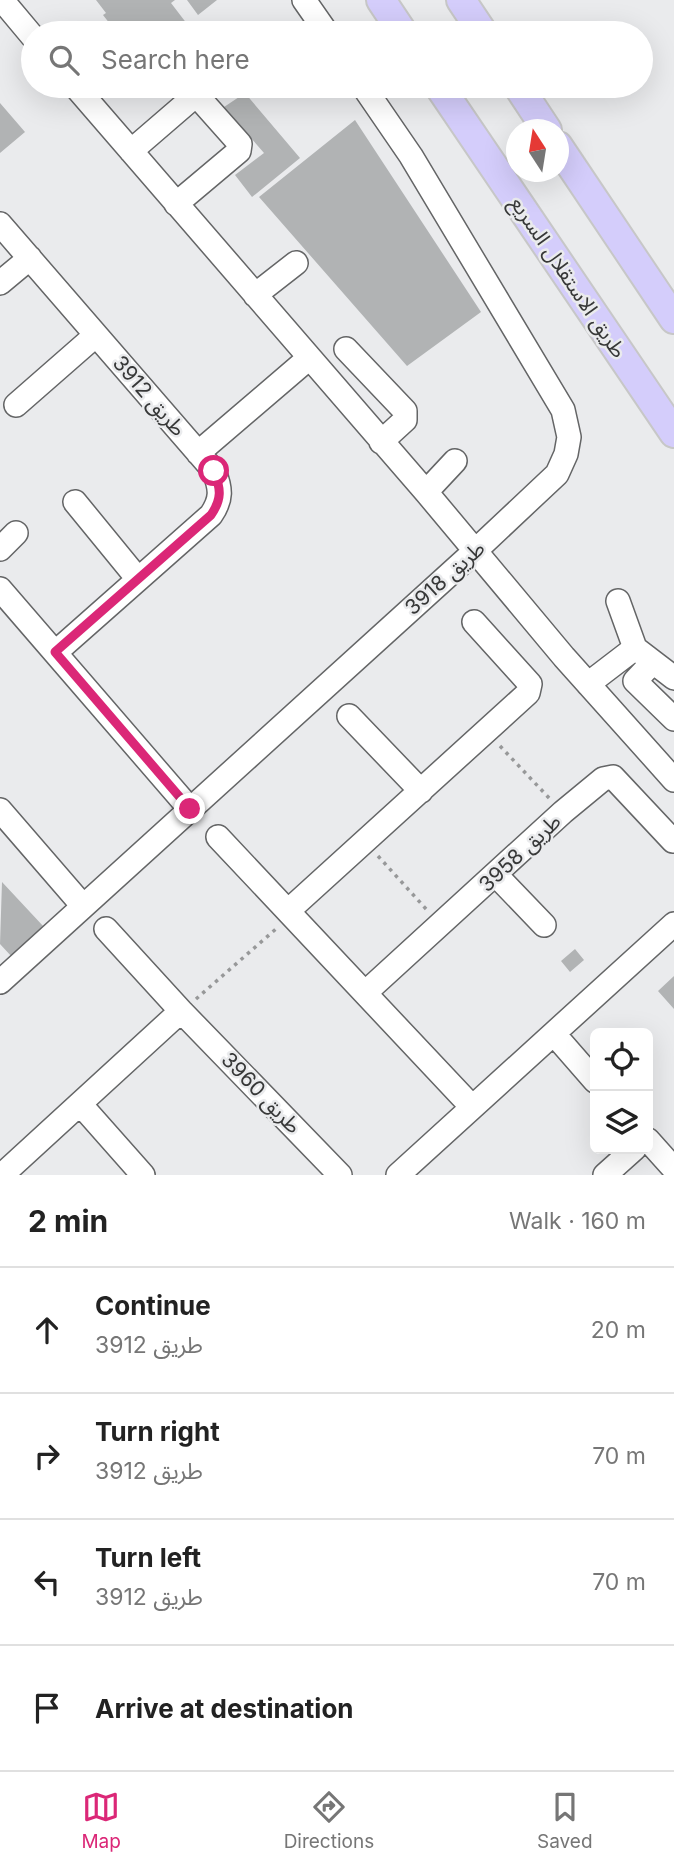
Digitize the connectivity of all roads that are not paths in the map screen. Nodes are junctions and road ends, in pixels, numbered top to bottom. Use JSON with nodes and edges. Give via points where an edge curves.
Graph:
{"nodes":[{"id":1,"x":2,"y":0,"type":"edge"},
{"id":2,"x":304,"y":0,"type":"edge"},
{"id":3,"x":381,"y":0,"type":"edge"},
{"id":4,"x":461,"y":0,"type":"edge"},
{"id":5,"x":319,"y":21,"type":"edge"},
{"id":6,"x":395,"y":21,"type":"edge"},
{"id":7,"x":475,"y":21,"type":"edge"},
{"id":8,"x":21,"y":23,"type":"edge"},
{"id":9,"x":85,"y":98,"type":"edge"},
{"id":10,"x":371,"y":98,"type":"edge"},
{"id":11,"x":447,"y":98,"type":"edge"},
{"id":12,"x":526,"y":98,"type":"edge"},
{"id":13,"x":540,"y":119,"type":"edge"},
{"id":14,"x":131,"y":152,"type":"junction"},
{"id":15,"x":569,"y":162,"type":"edge"},
{"id":16,"x":176,"y":204,"type":"junction"},
{"id":17,"x":0,"y":224,"type":"edge"},
{"id":18,"x":30,"y":258,"type":"junction"},
{"id":19,"x":296,"y":263,"type":"dead end"},
{"id":20,"x":0,"y":284,"type":"edge"},
{"id":21,"x":255,"y":295,"type":"junction"},
{"id":22,"x":674,"y":319,"type":"edge"},
{"id":23,"x":96,"y":335,"type":"junction"},
{"id":24,"x":346,"y":349,"type":"dead end"},
{"id":25,"x":309,"y":358,"type":"junction"},
{"id":26,"x":16,"y":405,"type":"dead end"},
{"id":27,"x":674,"y":433,"type":"edge"},
{"id":28,"x":381,"y":442,"type":"junction"},
{"id":29,"x":198,"y":453,"type":"junction"},
{"id":30,"x":455,"y":461,"type":"dead end"},
{"id":31,"x":426,"y":492,"type":"junction"},
{"id":32,"x":75,"y":502,"type":"dead end"},
{"id":33,"x":16,"y":533,"type":"dead end"},
{"id":34,"x":0,"y":549,"type":"edge"},
{"id":35,"x":474,"y":552,"type":"junction"},
{"id":36,"x":138,"y":579,"type":"junction"},
{"id":37,"x":0,"y":589,"type":"edge"},
{"id":38,"x":618,"y":601,"type":"dead end"},
{"id":39,"x":474,"y":622,"type":"dead end"},
{"id":40,"x":55,"y":652,"type":"junction"},
{"id":41,"x":644,"y":655,"type":"junction"},
{"id":42,"x":674,"y":678,"type":"edge"},
{"id":43,"x":588,"y":684,"type":"junction"},
{"id":44,"x":349,"y":716,"type":"dead end"},
{"id":45,"x":674,"y":722,"type":"edge"},
{"id":46,"x":659,"y":761,"type":"edge"},
{"id":47,"x":674,"y":780,"type":"edge"},
{"id":48,"x":421,"y":791,"type":"junction"},
{"id":49,"x":190,"y":809,"type":"junction"},
{"id":50,"x":0,"y":810,"type":"edge"},
{"id":51,"x":218,"y":837,"type":"dead end"},
{"id":52,"x":673,"y":841,"type":"edge"},
{"id":53,"x":496,"y":875,"type":"junction"},
{"id":54,"x":83,"y":906,"type":"junction"},
{"id":55,"x":290,"y":913,"type":"junction"},
{"id":56,"x":674,"y":924,"type":"edge"},
{"id":57,"x":544,"y":925,"type":"dead end"},
{"id":58,"x":106,"y":929,"type":"dead end"},
{"id":59,"x":0,"y":982,"type":"edge"},
{"id":60,"x":365,"y":993,"type":"junction"},
{"id":61,"x":181,"y":1012,"type":"junction"},
{"id":62,"x":554,"y":1034,"type":"junction"},
{"id":63,"x":590,"y":1075,"type":"edge"},
{"id":64,"x":81,"y":1105,"type":"junction"},
{"id":65,"x":472,"y":1107,"type":"junction"},
{"id":66,"x":653,"y":1146,"type":"edge"},
{"id":67,"x":628,"y":1154,"type":"edge"},
{"id":68,"x":674,"y":1169,"type":"edge"},
{"id":69,"x":2,"y":1175,"type":"edge"},
{"id":70,"x":143,"y":1175,"type":"edge"},
{"id":71,"x":340,"y":1175,"type":"edge"},
{"id":72,"x":398,"y":1175,"type":"edge"},
{"id":73,"x":605,"y":1175,"type":"edge"}],
"edges":[{"from":1,"to":8,"type":"street"},
{"from":2,"to":5,"type":"street"},
{"from":3,"to":6,"type":"main road"},
{"from":4,"to":7,"type":"main road"},
{"from":9,"to":14,"type":"street"},
{"from":10,"to":35,"type":"street","name":"طريق 3918","via":[[411,156],[563,410],[569,437],[557,474]]},
{"from":11,"to":27,"type":"main road","name":"طريق الاستقلال السريع"},
{"from":12,"to":13,"type":"main road"},
{"from":14,"to":16,"type":"street"},
{"from":14,"to":16,"type":"street","via":[[197,98],[240,144],[239,151]]},
{"from":15,"to":22,"type":"main road"},
{"from":16,"to":21,"type":"street"},
{"from":17,"to":18,"type":"street","name":"طريق 3912"},
{"from":18,"to":20,"type":"street"},
{"from":18,"to":23,"type":"street","name":"طريق 3912"},
{"from":19,"to":21,"type":"street"},
{"from":21,"to":25,"type":"street"},
{"from":23,"to":26,"type":"street"},
{"from":23,"to":29,"type":"street","name":"طريق 3912"},
{"from":24,"to":28,"type":"street","via":[[405,411],[405,420]]},
{"from":25,"to":28,"type":"street"},
{"from":25,"to":29,"type":"street"},
{"from":28,"to":31,"type":"street"},
{"from":29,"to":36,"type":"street","name":"طريق 3912","via":[[214,471],[219,503]]},
{"from":30,"to":31,"type":"street"},
{"from":31,"to":35,"type":"street"},
{"from":32,"to":36,"type":"street"},
{"from":33,"to":34,"type":"street"},
{"from":35,"to":43,"type":"street"},
{"from":35,"to":49,"type":"street","name":"طريق 3918"},
{"from":36,"to":40,"type":"street","name":"طريق 3912"},
{"from":37,"to":40,"type":"street"},
{"from":38,"to":41,"type":"street"},
{"from":39,"to":48,"type":"street","via":[[530,684],[528,693]]},
{"from":40,"to":49,"type":"street"},
{"from":41,"to":42,"type":"street"},
{"from":41,"to":43,"type":"street"},
{"from":41,"to":45,"type":"street","via":[[635,681]]},
{"from":43,"to":46,"type":"street"},
{"from":44,"to":48,"type":"street"},
{"from":45,"to":46,"type":"street"},
{"from":46,"to":47,"type":"street"},
{"from":48,"to":55,"type":"street"},
{"from":49,"to":54,"type":"street","name":"طريق 3918"},
{"from":50,"to":54,"type":"street"},
{"from":51,"to":55,"type":"street"},
{"from":52,"to":53,"type":"street","name":"طريق 3958","via":[[613,777],[603,779],[563,812]]},
{"from":53,"to":57,"type":"street"},
{"from":53,"to":60,"type":"street","name":"طريق 3958"},
{"from":54,"to":59,"type":"street","name":"طريق 3918"},
{"from":55,"to":60,"type":"street"},
{"from":56,"to":62,"type":"street"},
{"from":58,"to":61,"type":"street","name":"طريق 3960"},
{"from":60,"to":65,"type":"street"},
{"from":61,"to":64,"type":"street"},
{"from":61,"to":71,"type":"street","name":"طريق 3960"},
{"from":62,"to":63,"type":"street"},
{"from":62,"to":65,"type":"street"},
{"from":64,"to":69,"type":"street"},
{"from":64,"to":70,"type":"street"},
{"from":65,"to":72,"type":"street"},
{"from":66,"to":68,"type":"street"},
{"from":67,"to":73,"type":"street"}]}
